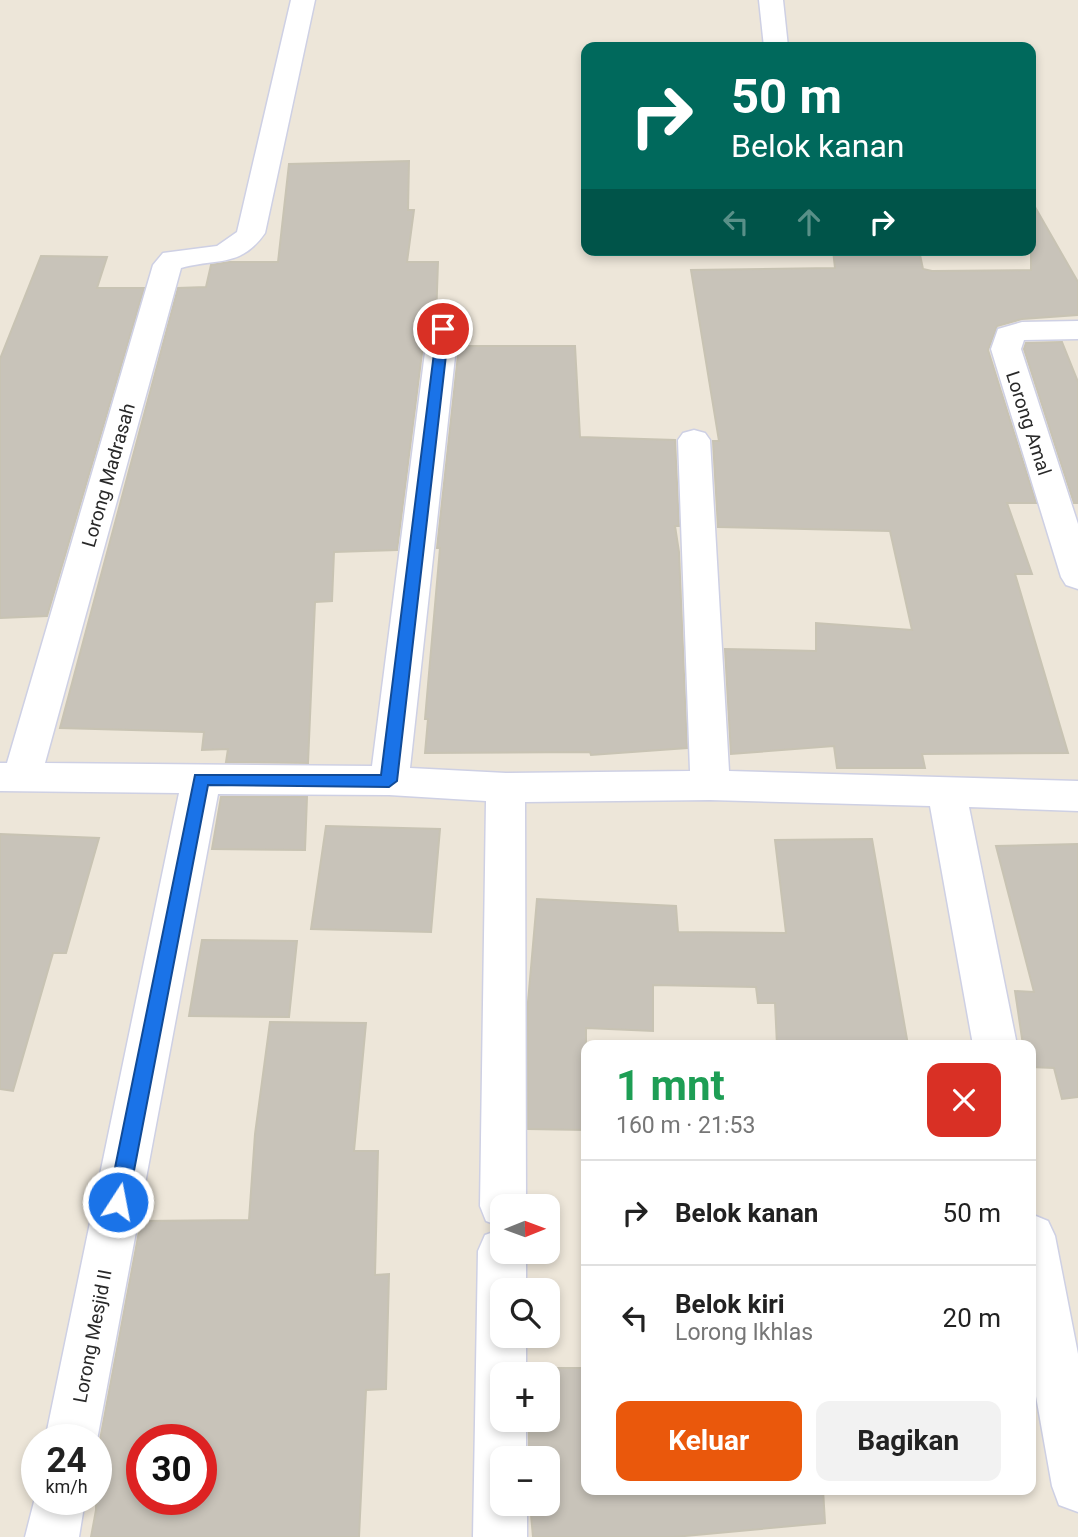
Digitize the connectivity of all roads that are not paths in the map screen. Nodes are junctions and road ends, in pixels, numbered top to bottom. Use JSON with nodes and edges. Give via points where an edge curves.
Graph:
{"nodes":[{"id":1,"x":303,"y":0,"type":"edge"},
{"id":2,"x":771,"y":0,"type":"edge"},
{"id":3,"x":775,"y":42,"type":"edge"},
{"id":4,"x":443,"y":329,"type":"dead end"},
{"id":5,"x":1078,"y":330,"type":"edge"},
{"id":6,"x":694,"y":440,"type":"dead end"},
{"id":7,"x":1078,"y":577,"type":"edge"},
{"id":8,"x":11,"y":777,"type":"edge"},
{"id":9,"x":201,"y":779,"type":"junction"},
{"id":10,"x":389,"y":781,"type":"junction"},
{"id":11,"x":710,"y":785,"type":"junction"},
{"id":12,"x":506,"y":788,"type":"junction"},
{"id":13,"x":947,"y":794,"type":"junction"},
{"id":14,"x":1078,"y":796,"type":"edge"},
{"id":15,"x":994,"y":1040,"type":"edge"},
{"id":16,"x":503,"y":1194,"type":"edge"},
{"id":17,"x":1036,"y":1263,"type":"edge"},
{"id":18,"x":502,"y":1264,"type":"edge"},
{"id":19,"x":74,"y":1424,"type":"edge"},
{"id":20,"x":1078,"y":1486,"type":"edge"},
{"id":21,"x":57,"y":1515,"type":"edge"},
{"id":22,"x":52,"y":1537,"type":"edge"},
{"id":23,"x":500,"y":1537,"type":"edge"}],
"edges":[{"from":1,"to":8,"type":"street","name":"Lorong Madrasah","via":[[251,233],[233,251],[173,259],[167,265]]},
{"from":2,"to":3,"type":"street"},
{"from":4,"to":10,"type":"street"},
{"from":5,"to":7,"type":"street","name":"Lorong Amal","via":[[1023,331],[1009,335],[1006,349]]},
{"from":6,"to":11,"type":"street"},
{"from":8,"to":9,"type":"street"},
{"from":9,"to":10,"type":"street"},
{"from":9,"to":19,"type":"street","name":"Lorong Mesjid II"},
{"from":10,"to":12,"type":"street"},
{"from":11,"to":12,"type":"street"},
{"from":11,"to":13,"type":"street"},
{"from":12,"to":16,"type":"street"},
{"from":13,"to":14,"type":"street"},
{"from":13,"to":15,"type":"street"},
{"from":17,"to":20,"type":"street"},
{"from":18,"to":23,"type":"street"},
{"from":21,"to":22,"type":"street"}]}
